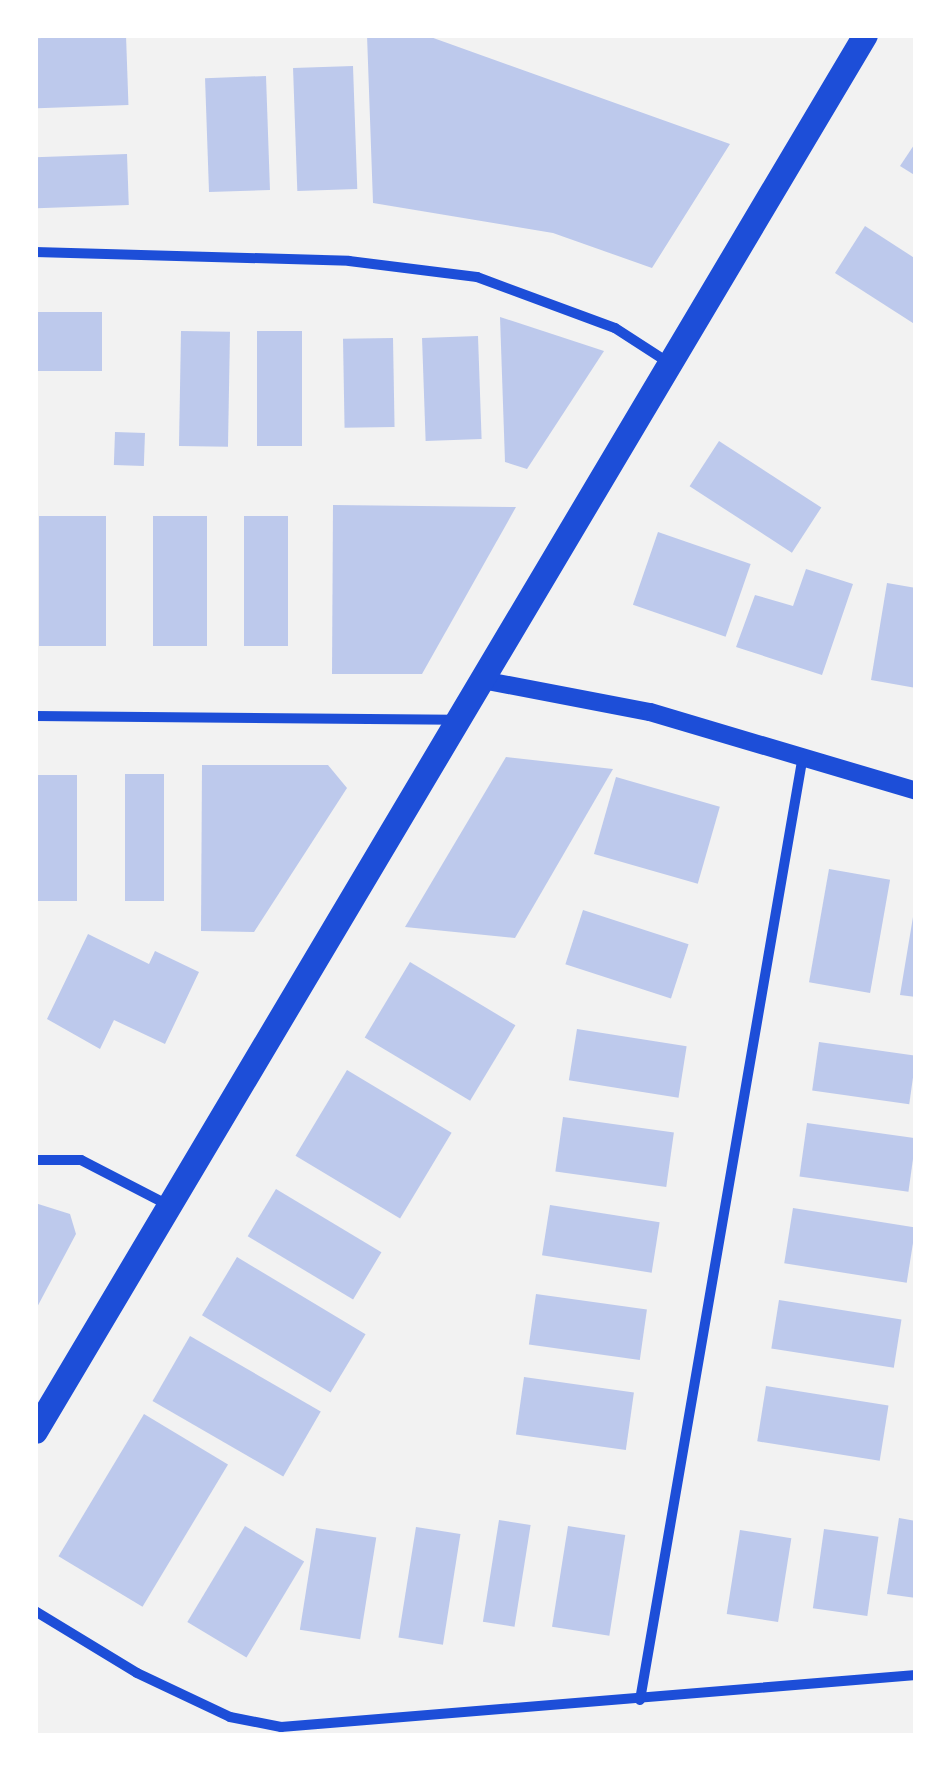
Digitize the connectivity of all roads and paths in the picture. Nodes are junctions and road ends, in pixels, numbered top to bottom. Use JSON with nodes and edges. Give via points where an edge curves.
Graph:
{"nodes":[{"id":1,"x":865,"y":35,"type":"edge"},
{"id":2,"x":35,"y":252,"type":"edge"},
{"id":3,"x":670,"y":364,"type":"junction"},
{"id":4,"x":482,"y":680,"type":"junction"},
{"id":5,"x":35,"y":716,"type":"edge"},
{"id":6,"x":458,"y":720,"type":"junction"},
{"id":7,"x":802,"y":760,"type":"junction"},
{"id":8,"x":916,"y":791,"type":"edge"},
{"id":9,"x":35,"y":1160,"type":"edge"},
{"id":10,"x":169,"y":1206,"type":"junction"},
{"id":11,"x":35,"y":1431,"type":"edge"},
{"id":12,"x":35,"y":1612,"type":"edge"},
{"id":13,"x":916,"y":1675,"type":"edge"},
{"id":14,"x":640,"y":1700,"type":"junction"}],
"edges":[{"from":1,"to":3,"type":"main road"},
{"from":2,"to":3,"type":"street","via":[[349,261],[477,277],[616,328]]},
{"from":3,"to":4,"type":"main road"},
{"from":4,"to":6,"type":"main road"},
{"from":4,"to":7,"type":"street","via":[[650,712]]},
{"from":5,"to":6,"type":"street"},
{"from":6,"to":10,"type":"main road"},
{"from":7,"to":8,"type":"street"},
{"from":7,"to":14,"type":"street"},
{"from":9,"to":10,"type":"street","via":[[80,1160]]},
{"from":10,"to":11,"type":"main road"},
{"from":12,"to":14,"type":"street","via":[[137,1673],[230,1716],[281,1727]]},
{"from":13,"to":14,"type":"street"}]}
